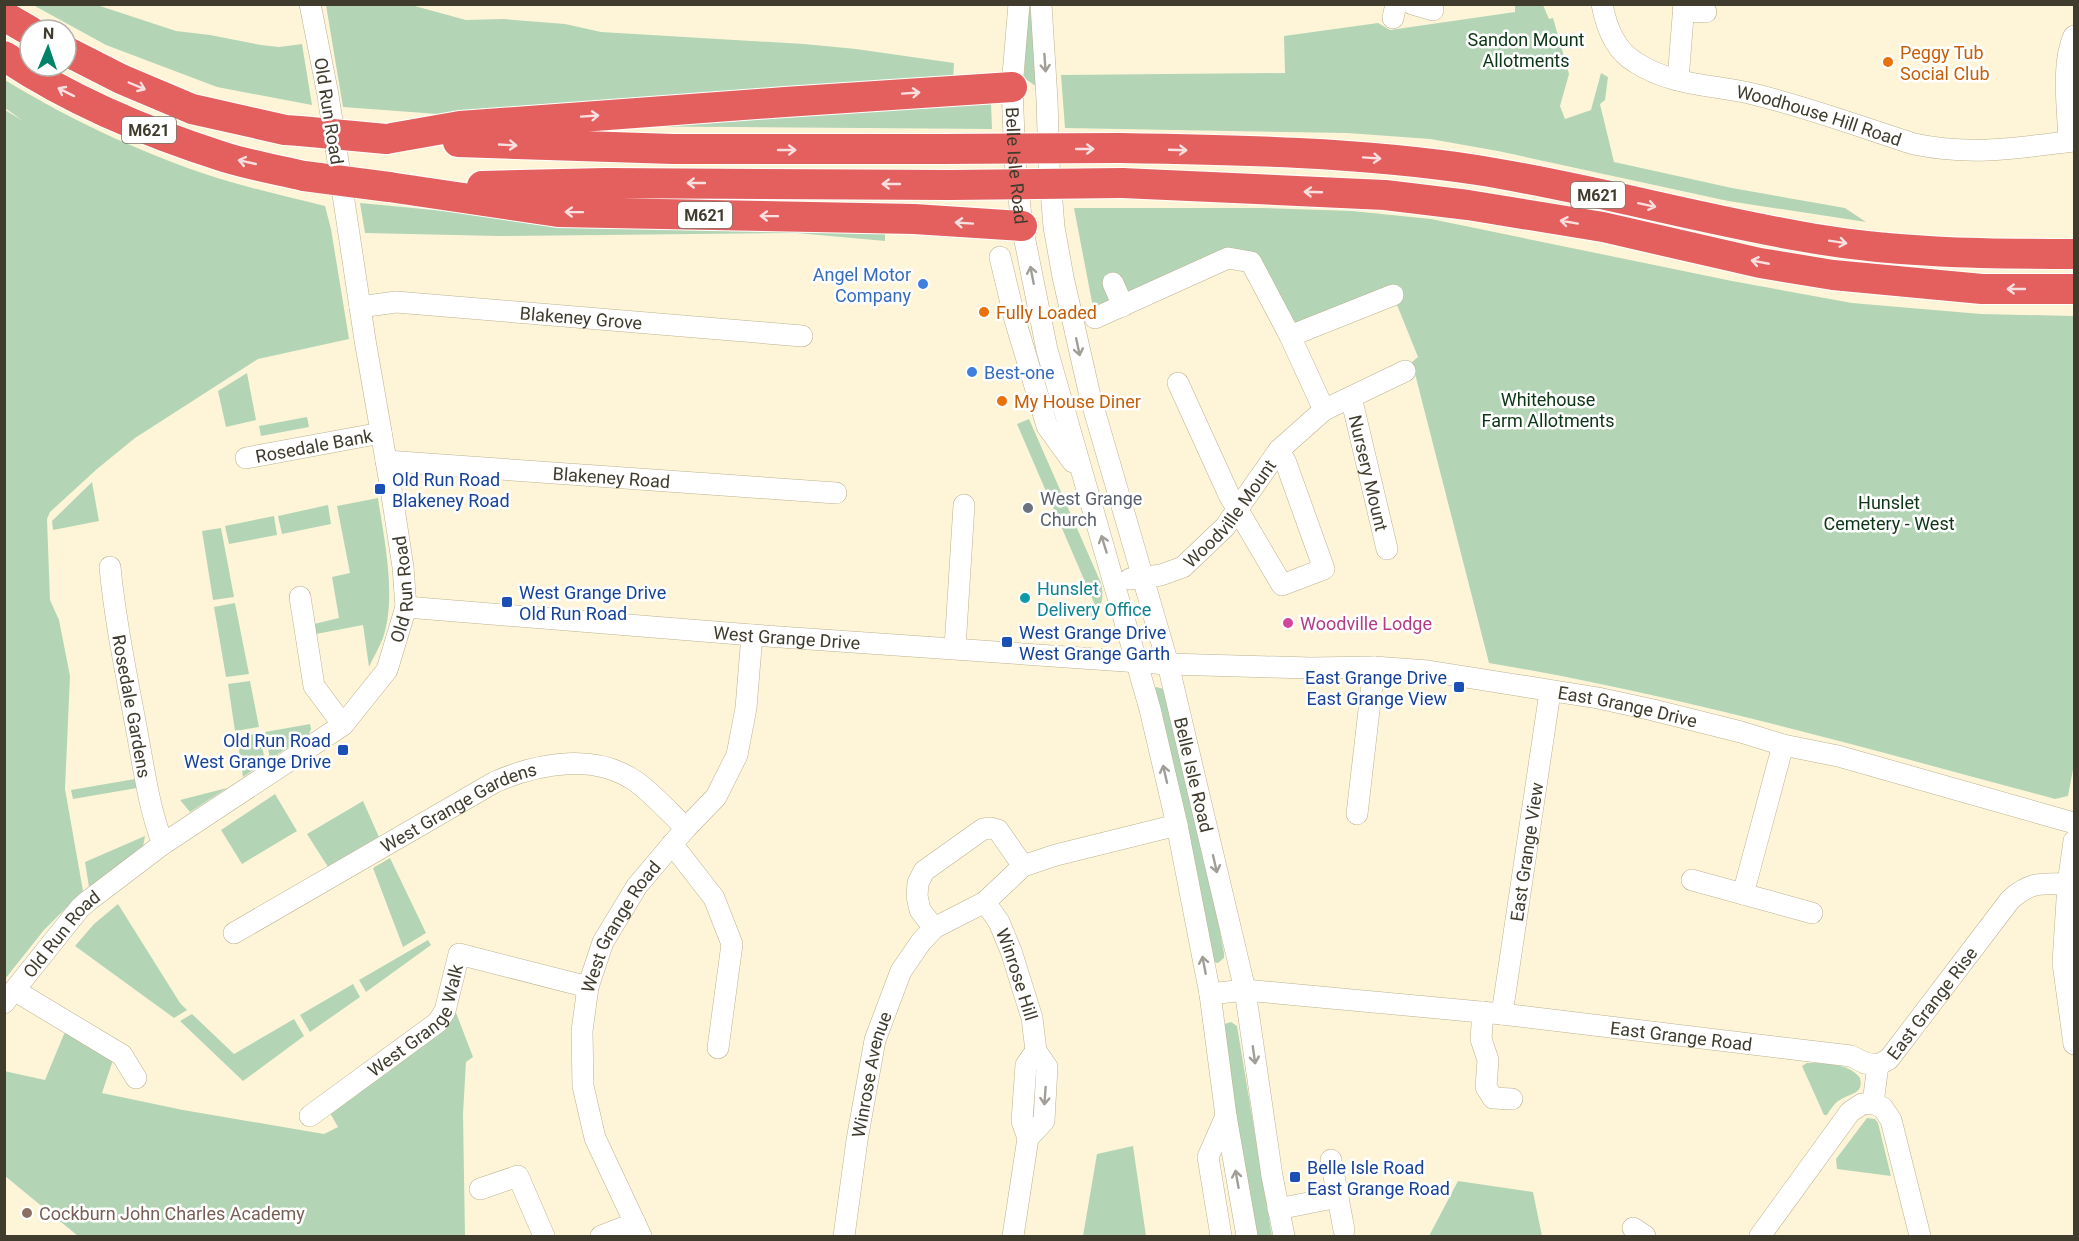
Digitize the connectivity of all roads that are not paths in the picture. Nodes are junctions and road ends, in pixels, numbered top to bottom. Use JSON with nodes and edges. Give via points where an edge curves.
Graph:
{"nodes":[{"id":1,"x":310,"y":4,"type":"edge"},
{"id":2,"x":1019,"y":4,"type":"edge"},
{"id":3,"x":1041,"y":4,"type":"edge"},
{"id":4,"x":1412,"y":4,"type":"edge"},
{"id":5,"x":1602,"y":4,"type":"edge"},
{"id":6,"x":1684,"y":8,"type":"edge"},
{"id":7,"x":1432,"y":10,"type":"dead end"},
{"id":8,"x":1706,"y":12,"type":"dead end"},
{"id":9,"x":4,"y":15,"type":"edge"},
{"id":10,"x":18,"y":24,"type":"edge"},
{"id":11,"x":2074,"y":36,"type":"edge"},
{"id":12,"x":4,"y":56,"type":"edge"},
{"id":13,"x":78,"y":57,"type":"edge"},
{"id":14,"x":1678,"y":80,"type":"junction"},
{"id":15,"x":1012,"y":87,"type":"junction"},
{"id":16,"x":1047,"y":100,"type":"junction"},
{"id":17,"x":386,"y":139,"type":"junction"},
{"id":18,"x":2072,"y":141,"type":"edge"},
{"id":19,"x":389,"y":187,"type":"junction"},
{"id":20,"x":1022,"y":226,"type":"junction"},
{"id":21,"x":1054,"y":227,"type":"junction"},
{"id":22,"x":2074,"y":254,"type":"edge"},
{"id":23,"x":1000,"y":257,"type":"dead end"},
{"id":24,"x":1113,"y":283,"type":"dead end"},
{"id":25,"x":2074,"y":289,"type":"edge"},
{"id":26,"x":1393,"y":295,"type":"dead end"},
{"id":27,"x":1123,"y":306,"type":"junction"},
{"id":28,"x":360,"y":307,"type":"junction"},
{"id":29,"x":1095,"y":318,"type":"dead end"},
{"id":30,"x":1072,"y":319,"type":"junction"},
{"id":31,"x":1042,"y":326,"type":"junction"},
{"id":32,"x":1018,"y":332,"type":"junction"},
{"id":33,"x":802,"y":336,"type":"dead end"},
{"id":34,"x":1290,"y":336,"type":"junction"},
{"id":35,"x":1405,"y":371,"type":"dead end"},
{"id":36,"x":1178,"y":382,"type":"dead end"},
{"id":37,"x":1351,"y":397,"type":"junction"},
{"id":38,"x":1324,"y":410,"type":"junction"},
{"id":39,"x":381,"y":433,"type":"junction"},
{"id":40,"x":1279,"y":450,"type":"junction"},
{"id":41,"x":246,"y":458,"type":"dead end"},
{"id":42,"x":386,"y":461,"type":"junction"},
{"id":43,"x":1082,"y":475,"type":"junction"},
{"id":44,"x":836,"y":493,"type":"dead end"},
{"id":45,"x":964,"y":506,"type":"dead end"},
{"id":46,"x":1238,"y":510,"type":"junction"},
{"id":47,"x":1387,"y":549,"type":"dead end"},
{"id":48,"x":110,"y":567,"type":"dead end"},
{"id":49,"x":1142,"y":577,"type":"junction"},
{"id":50,"x":1114,"y":581,"type":"junction"},
{"id":51,"x":300,"y":597,"type":"dead end"},
{"id":52,"x":406,"y":607,"type":"junction"},
{"id":53,"x":752,"y":635,"type":"junction"},
{"id":54,"x":955,"y":648,"type":"junction"},
{"id":55,"x":1136,"y":661,"type":"junction"},
{"id":56,"x":1168,"y":664,"type":"junction"},
{"id":57,"x":1374,"y":667,"type":"junction"},
{"id":58,"x":1550,"y":692,"type":"junction"},
{"id":59,"x":343,"y":724,"type":"junction"},
{"id":60,"x":1783,"y":745,"type":"junction"},
{"id":61,"x":1357,"y":814,"type":"dead end"},
{"id":62,"x":2074,"y":823,"type":"edge"},
{"id":63,"x":1177,"y":825,"type":"junction"},
{"id":64,"x":686,"y":828,"type":"junction"},
{"id":65,"x":2074,"y":841,"type":"edge"},
{"id":66,"x":163,"y":844,"type":"junction"},
{"id":67,"x":672,"y":844,"type":"junction"},
{"id":68,"x":1023,"y":866,"type":"junction"},
{"id":69,"x":1692,"y":880,"type":"dead end"},
{"id":70,"x":2068,"y":884,"type":"junction"},
{"id":71,"x":1743,"y":894,"type":"junction"},
{"id":72,"x":985,"y":902,"type":"junction"},
{"id":73,"x":1812,"y":913,"type":"dead end"},
{"id":74,"x":934,"y":928,"type":"junction"},
{"id":75,"x":234,"y":933,"type":"dead end"},
{"id":76,"x":588,"y":987,"type":"junction"},
{"id":77,"x":1245,"y":990,"type":"junction"},
{"id":78,"x":1210,"y":994,"type":"junction"},
{"id":79,"x":9,"y":996,"type":"edge"},
{"id":80,"x":1493,"y":1013,"type":"junction"},
{"id":81,"x":2074,"y":1044,"type":"edge"},
{"id":82,"x":718,"y":1048,"type":"dead end"},
{"id":83,"x":1878,"y":1065,"type":"junction"},
{"id":84,"x":136,"y":1078,"type":"dead end"},
{"id":85,"x":1512,"y":1099,"type":"dead end"},
{"id":86,"x":1873,"y":1103,"type":"junction"},
{"id":87,"x":310,"y":1116,"type":"dead end"},
{"id":88,"x":1226,"y":1116,"type":"junction"},
{"id":89,"x":1331,"y":1160,"type":"dead end"},
{"id":90,"x":480,"y":1190,"type":"dead end"},
{"id":91,"x":1338,"y":1197,"type":"junction"},
{"id":92,"x":1278,"y":1209,"type":"junction"},
{"id":93,"x":638,"y":1229,"type":"edge"},
{"id":94,"x":1344,"y":1230,"type":"dead end"},
{"id":95,"x":544,"y":1236,"type":"edge"},
{"id":96,"x":601,"y":1236,"type":"edge"},
{"id":97,"x":844,"y":1236,"type":"edge"},
{"id":98,"x":1013,"y":1236,"type":"edge"},
{"id":99,"x":1221,"y":1236,"type":"edge"},
{"id":100,"x":1247,"y":1236,"type":"edge"},
{"id":101,"x":1284,"y":1236,"type":"edge"},
{"id":102,"x":1760,"y":1236,"type":"edge"},
{"id":103,"x":1920,"y":1236,"type":"edge"}],
"edges":[{"from":1,"to":28,"type":"street","name":"Old Run Road"},
{"from":2,"to":15,"type":"street","name":"Belle Isle Road"},
{"from":3,"to":16,"type":"street","name":"Belle Isle Road","one_way":true},
{"from":4,"to":7,"type":"street"},
{"from":5,"to":14,"type":"street","name":"Woodhouse Hill Road","via":[[1609,32],[1632,61]]},
{"from":6,"to":8,"type":"street"},
{"from":6,"to":14,"type":"street"},
{"from":9,"to":10,"type":"highway"},
{"from":11,"to":18,"type":"street","via":[[2068,59]]},
{"from":19,"to":12,"type":"highway","number":"M621","one_way":true,"bridge":true,"via":[[304,176],[226,158],[146,129],[70,94]]},
{"from":13,"to":17,"type":"highway","number":"M621","one_way":true,"bridge":true,"via":[[192,109],[285,130]]},
{"from":14,"to":18,"type":"street","name":"Woodhouse Hill Road","via":[[1753,94],[1939,150],[1971,152]]},
{"from":15,"to":16,"type":"street"},
{"from":17,"to":15,"type":"highway","number":"M621","one_way":true,"via":[[460,126]]},
{"from":15,"to":20,"type":"street","name":"Belle Isle Road"},
{"from":16,"to":21,"type":"street","name":"Belle Isle Road"},
{"from":17,"to":22,"type":"highway","number":"M621","one_way":true,"bridge":true,"via":[[662,149],[1119,148],[1342,156],[1479,170],[1800,237],[1862,246],[1984,254]]},
{"from":20,"to":19,"type":"highway","number":"M621","one_way":true,"via":[[914,219],[558,212]]},
{"from":25,"to":19,"type":"highway","number":"M621","one_way":true,"bridge":true,"via":[[1982,289],[1833,275],[1604,227],[1468,204],[1386,195],[1122,183]]},
{"from":20,"to":21,"type":"street"},
{"from":31,"to":20,"type":"street","name":"Belle Isle Road","one_way":true},
{"from":21,"to":30,"type":"street","name":"Belle Isle Road"},
{"from":23,"to":32,"type":"street","name":"Belle Isle Road"},
{"from":24,"to":27,"type":"street"},
{"from":26,"to":34,"type":"street"},
{"from":27,"to":29,"type":"street"},
{"from":27,"to":34,"type":"street","via":[[1228,258],[1251,262]]},
{"from":28,"to":33,"type":"street","name":"Blakeney Grove","via":[[396,302]]},
{"from":28,"to":39,"type":"street","name":"Old Run Road"},
{"from":30,"to":31,"type":"street"},
{"from":30,"to":49,"type":"street","name":"Belle Isle Road","one_way":true},
{"from":31,"to":32,"type":"street"},
{"from":31,"to":43,"type":"street","name":"Belle Isle Road"},
{"from":32,"to":43,"type":"street","name":"Belle Isle Road","via":[[1047,426]]},
{"from":34,"to":38,"type":"street"},
{"from":35,"to":37,"type":"street","name":"Woodville Mount"},
{"from":36,"to":46,"type":"street"},
{"from":37,"to":38,"type":"street","name":"Woodville Mount"},
{"from":37,"to":47,"type":"street","name":"Nursery Mount"},
{"from":38,"to":40,"type":"street","name":"Woodville Mount"},
{"from":39,"to":41,"type":"street","name":"Rosedale Bank"},
{"from":39,"to":42,"type":"street","name":"Old Run Road"},
{"from":40,"to":46,"type":"street","name":"Woodville Mount"},
{"from":40,"to":46,"type":"street","via":[[1324,569],[1282,585]]},
{"from":42,"to":44,"type":"street","name":"Blakeney Road"},
{"from":42,"to":52,"type":"street","name":"Old Run Road"},
{"from":50,"to":43,"type":"street","name":"Belle Isle Road","one_way":true},
{"from":45,"to":54,"type":"street","via":[[970,528]]},
{"from":46,"to":49,"type":"street","name":"Woodville Mount","via":[[1183,567]]},
{"from":48,"to":66,"type":"street","name":"Rosedale Gardens","via":[[113,603],[146,778],[155,825]]},
{"from":49,"to":50,"type":"street","name":"Woodville Mount"},
{"from":49,"to":56,"type":"street","name":"Belle Isle Road"},
{"from":50,"to":55,"type":"street","name":"Belle Isle Road"},
{"from":51,"to":59,"type":"street","via":[[314,686]]},
{"from":52,"to":53,"type":"street","name":"West Grange Drive"},
{"from":52,"to":59,"type":"street","name":"Old Run Road","via":[[387,670]]},
{"from":53,"to":54,"type":"street","name":"West Grange Drive"},
{"from":53,"to":64,"type":"street","name":"West Grange Road","via":[[746,708],[737,755],[716,796]]},
{"from":54,"to":55,"type":"street","name":"West Grange Drive"},
{"from":55,"to":56,"type":"street","name":"West Grange Drive"},
{"from":63,"to":55,"type":"street","name":"Belle Isle Road","one_way":true},
{"from":56,"to":57,"type":"street","name":"East Grange Drive"},
{"from":56,"to":77,"type":"street","name":"Belle Isle Road","one_way":true},
{"from":57,"to":58,"type":"street","name":"East Grange Drive","via":[[1428,671]]},
{"from":57,"to":61,"type":"street"},
{"from":58,"to":60,"type":"street","name":"East Grange Drive","via":[[1653,710]]},
{"from":58,"to":80,"type":"street","name":"East Grange View"},
{"from":59,"to":66,"type":"street","name":"Old Run Road"},
{"from":60,"to":62,"type":"street","name":"East Grange Drive","via":[[1838,756]]},
{"from":60,"to":71,"type":"street"},
{"from":63,"to":68,"type":"street","name":"Winrose Avenue"},
{"from":78,"to":63,"type":"street","name":"Belle Isle Road","one_way":true},
{"from":64,"to":67,"type":"street","name":"West Grange Road"},
{"from":64,"to":75,"type":"street","name":"West Grange Gardens","via":[[637,783],[615,771],[584,764],[551,764],[523,770],[495,782]]},
{"from":65,"to":70,"type":"street"},
{"from":66,"to":79,"type":"street","name":"Old Run Road","via":[[80,908]]},
{"from":67,"to":76,"type":"street","name":"West Grange Road","via":[[637,886],[603,942]]},
{"from":67,"to":82,"type":"street","via":[[714,898],[732,944]]},
{"from":68,"to":72,"type":"street","name":"Winrose Avenue"},
{"from":68,"to":74,"type":"street","via":[[998,830],[983,829],[924,871],[918,883],[920,910]]},
{"from":69,"to":71,"type":"street"},
{"from":70,"to":81,"type":"street","via":[[2063,963]]},
{"from":70,"to":83,"type":"street","name":"East Grange Rise","via":[[2035,884],[2010,900],[1889,1059]]},
{"from":71,"to":73,"type":"street"},
{"from":72,"to":74,"type":"street","name":"Winrose Avenue"},
{"from":72,"to":98,"type":"street","name":"Winrose Hill","via":[[999,922],[1017,968],[1032,1018],[1036,1051],[1026,1065],[1022,1121],[1028,1138]]},
{"from":74,"to":97,"type":"street","name":"Winrose Avenue","via":[[901,971],[875,1040]]},
{"from":76,"to":87,"type":"street","name":"West Grange Walk","via":[[459,954],[445,1011],[438,1022]]},
{"from":76,"to":93,"type":"street","name":"West Grange Road","via":[[582,1031],[583,1086],[595,1138]]},
{"from":77,"to":78,"type":"street","name":"East Grange Road"},
{"from":77,"to":80,"type":"street","name":"East Grange Road"},
{"from":77,"to":92,"type":"street","name":"Belle Isle Road","one_way":true},
{"from":78,"to":88,"type":"street","name":"Belle Isle Road"},
{"from":79,"to":84,"type":"street","via":[[123,1055]]},
{"from":80,"to":83,"type":"street","name":"East Grange Road","via":[[1851,1056]]},
{"from":80,"to":85,"type":"street","via":[[1481,1039],[1488,1060],[1486,1087],[1493,1098]]},
{"from":83,"to":86,"type":"street","name":"East Grange Rise"},
{"from":86,"to":102,"type":"street","via":[[1862,1104],[1850,1112]]},
{"from":86,"to":103,"type":"street","via":[[1883,1107],[1891,1120]]},
{"from":88,"to":99,"type":"street","via":[[1208,1157]]},
{"from":100,"to":88,"type":"street","name":"Belle Isle Road","one_way":true},
{"from":89,"to":91,"type":"street"},
{"from":90,"to":95,"type":"street","via":[[518,1176]]},
{"from":91,"to":92,"type":"street"},
{"from":91,"to":94,"type":"street"},
{"from":92,"to":101,"type":"street","name":"Belle Isle Road"},
{"from":93,"to":96,"type":"street"}]}
